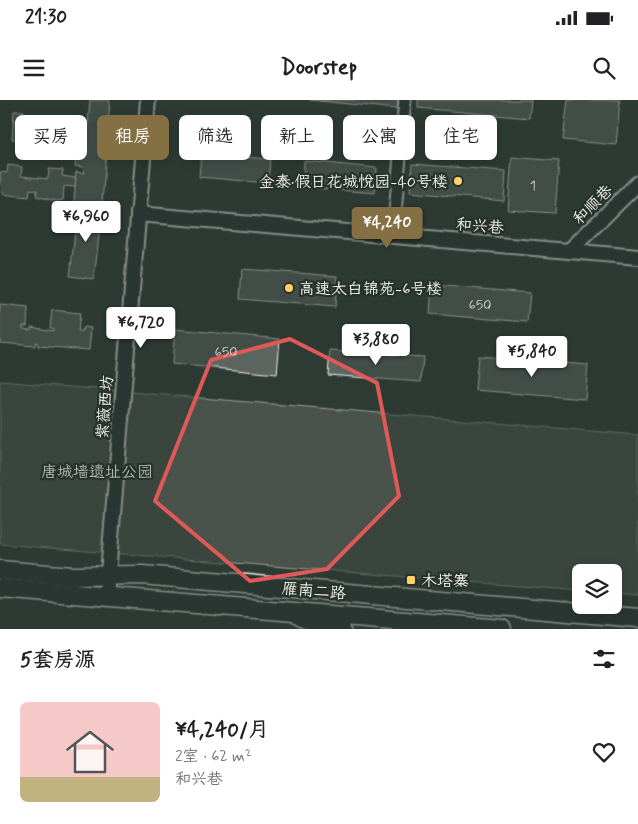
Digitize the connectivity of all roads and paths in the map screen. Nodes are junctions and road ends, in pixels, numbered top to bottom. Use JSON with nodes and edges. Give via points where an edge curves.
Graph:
{"nodes":[{"id":1,"x":148,"y":100,"type":"edge"},
{"id":2,"x":406,"y":100,"type":"edge"},
{"id":3,"x":638,"y":183,"type":"edge"},
{"id":4,"x":138,"y":214,"type":"junction"},
{"id":5,"x":393,"y":234,"type":"junction"},
{"id":6,"x":570,"y":250,"type":"junction"},
{"id":7,"x":638,"y":257,"type":"edge"},
{"id":8,"x":0,"y":570,"type":"edge"},
{"id":9,"x":115,"y":575,"type":"junction"},
{"id":10,"x":0,"y":588,"type":"edge"},
{"id":11,"x":106,"y":597,"type":"junction"},
{"id":12,"x":572,"y":600,"type":"edge"},
{"id":13,"x":293,"y":612,"type":"junction"},
{"id":14,"x":624,"y":615,"type":"edge"},
{"id":15,"x":341,"y":629,"type":"edge"},
{"id":16,"x":502,"y":629,"type":"edge"}],
"edges":[{"from":1,"to":4,"type":"street","name":"紫薇西坊"},
{"from":2,"to":5,"type":"street"},
{"from":3,"to":6,"type":"street","name":"和顺巷"},
{"from":4,"to":5,"type":"street","name":"和兴巷"},
{"from":4,"to":9,"type":"street","name":"紫薇西坊"},
{"from":5,"to":6,"type":"street","name":"和兴巷"},
{"from":6,"to":7,"type":"street","name":"和兴巷"},
{"from":8,"to":9,"type":"main road","name":"雁南二路","via":[[72,576]]},
{"from":9,"to":11,"type":"street","name":"紫薇西坊"},
{"from":9,"to":12,"type":"main road","via":[[143,566]]},
{"from":9,"to":14,"type":"main road","name":"雁南二路"},
{"from":10,"to":11,"type":"main road","name":"雁南二路"},
{"from":11,"to":13,"type":"main road","name":"雁南二路"},
{"from":13,"to":15,"type":"main road","via":[[321,628]]},
{"from":13,"to":16,"type":"main road","name":"雁南二路"}]}
